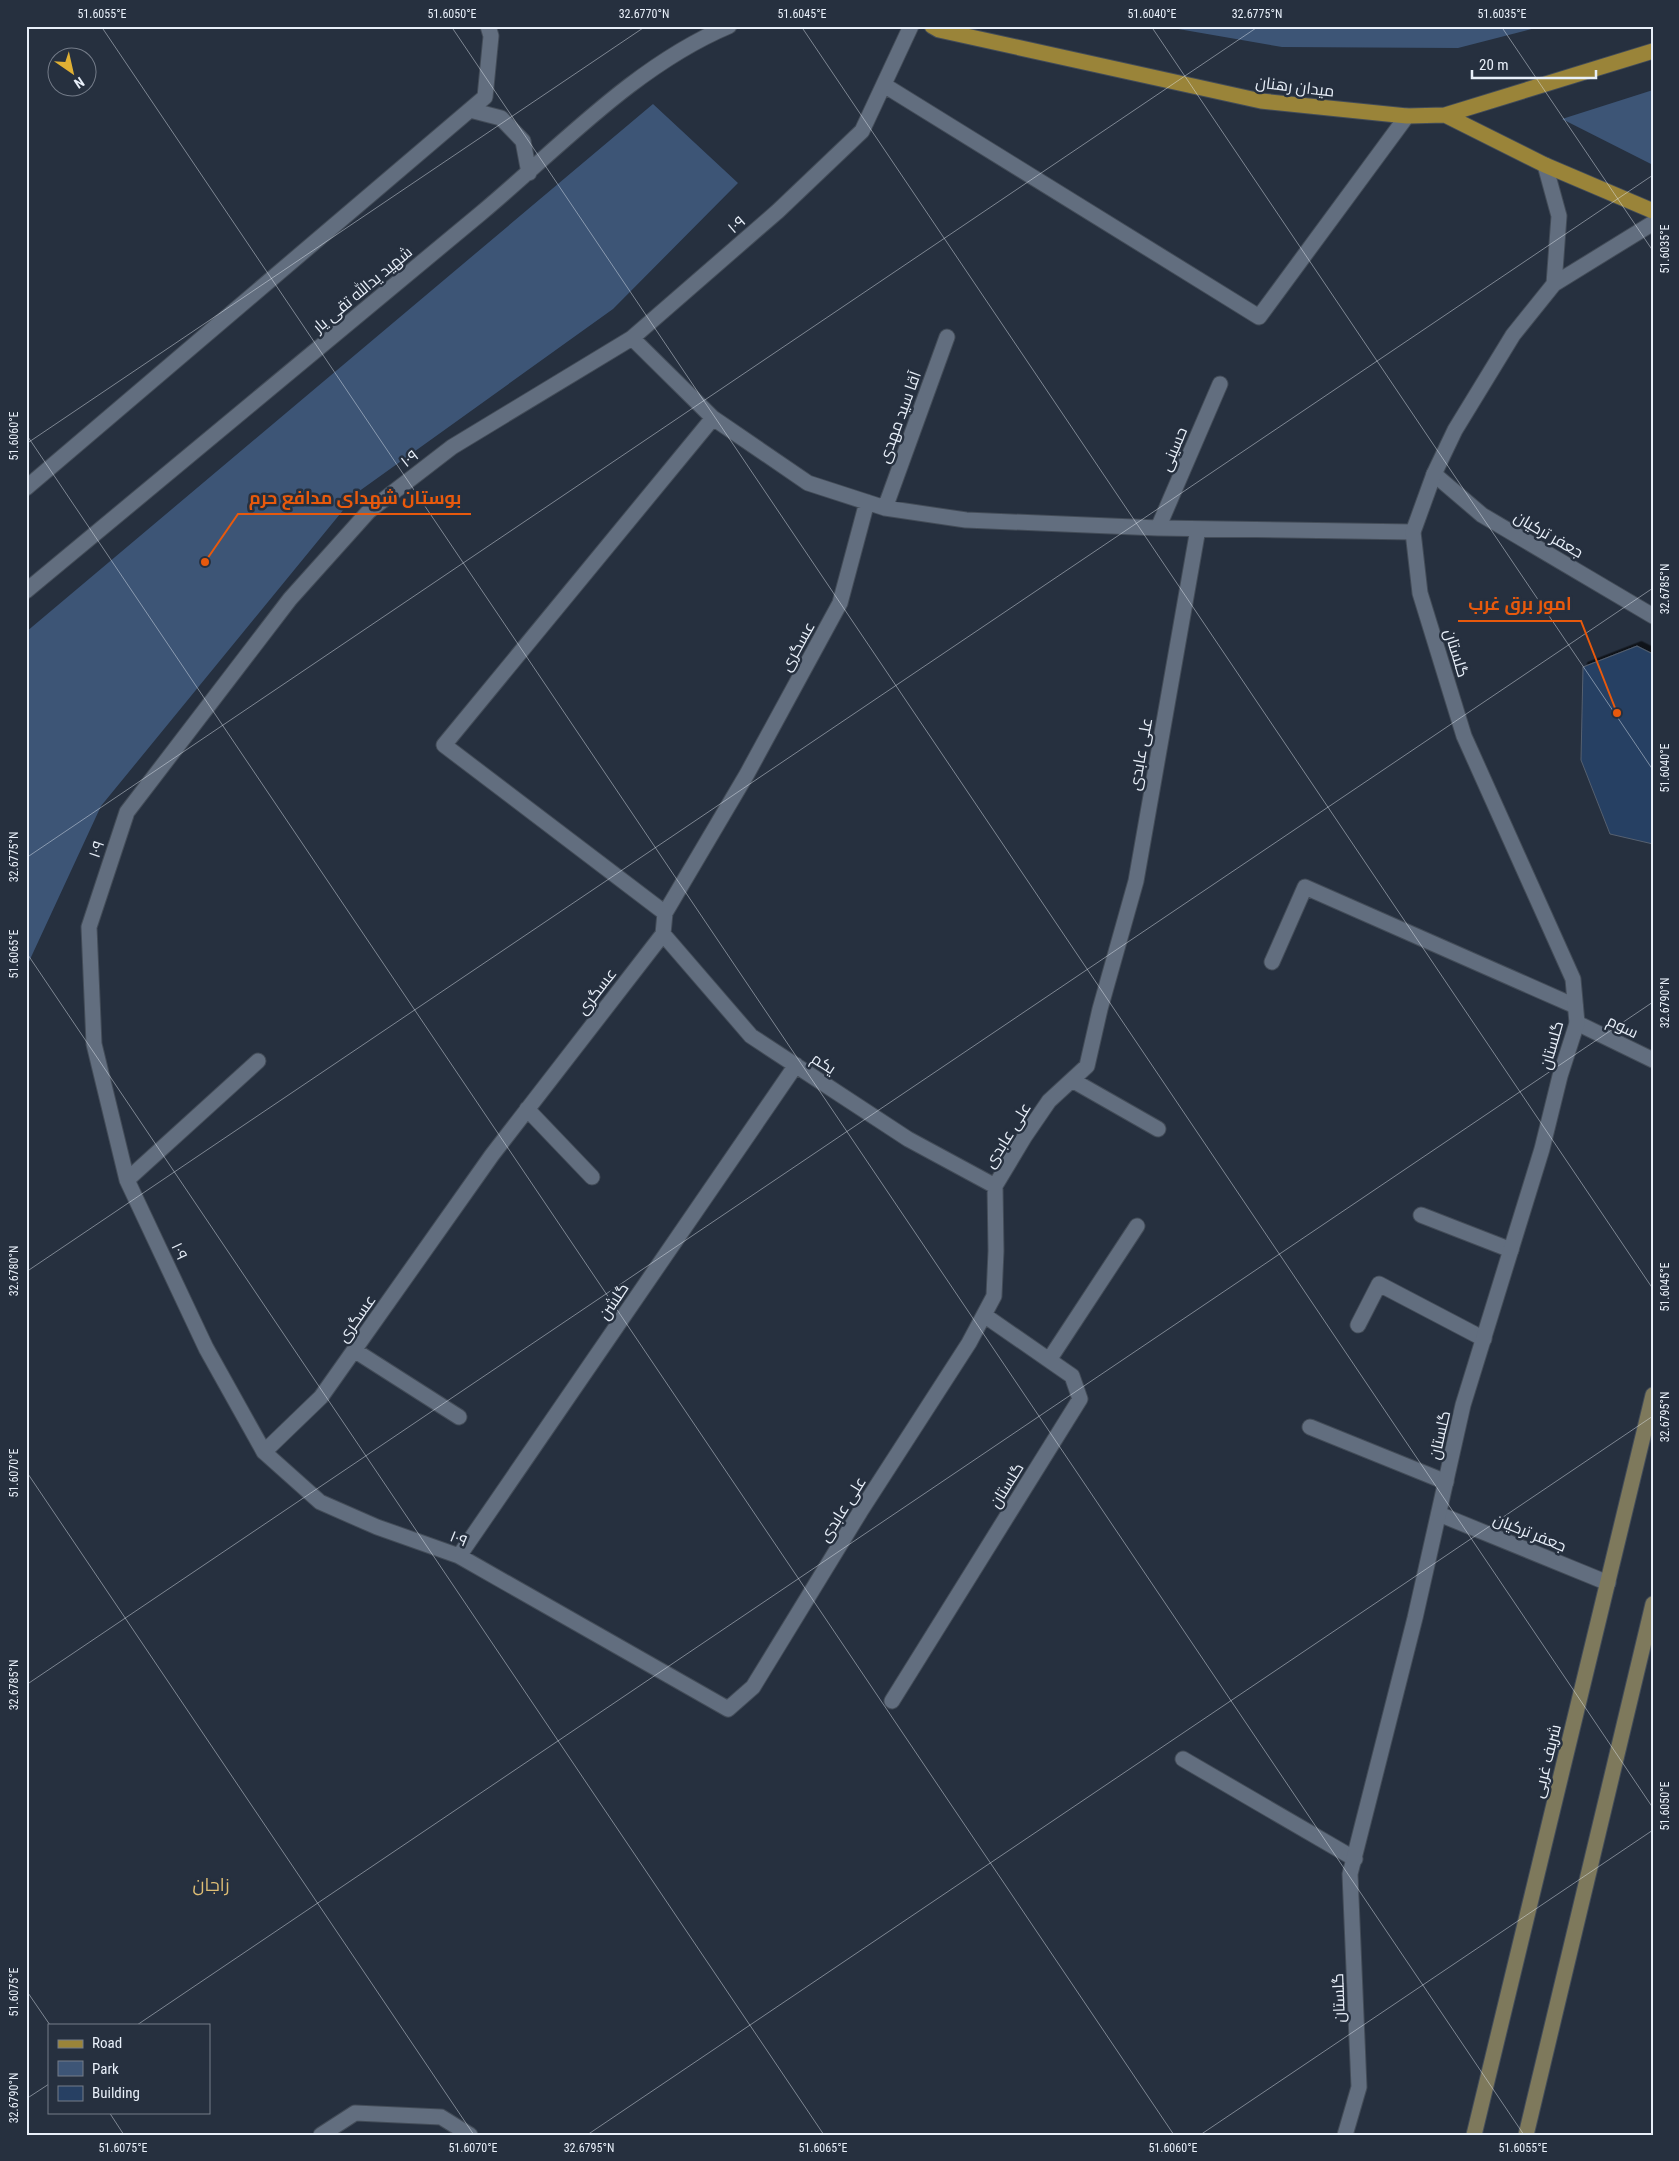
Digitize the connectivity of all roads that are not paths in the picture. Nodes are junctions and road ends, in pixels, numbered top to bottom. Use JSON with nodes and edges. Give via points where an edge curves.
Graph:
{"nodes":[{"id":1,"x":488,"y":26,"type":"edge"},
{"id":2,"x":729,"y":26,"type":"edge"},
{"id":3,"x":911,"y":26,"type":"edge"},
{"id":4,"x":932,"y":26,"type":"edge"},
{"id":5,"x":1653,"y":52,"type":"edge"},
{"id":6,"x":884,"y":85,"type":"junction"},
{"id":7,"x":470,"y":110,"type":"junction"},
{"id":8,"x":1444,"y":115,"type":"junction"},
{"id":9,"x":1407,"y":116,"type":"junction"},
{"id":10,"x":1545,"y":165,"type":"junction"},
{"id":11,"x":529,"y":173,"type":"junction"},
{"id":12,"x":1653,"y":211,"type":"edge"},
{"id":13,"x":1653,"y":223,"type":"edge"},
{"id":14,"x":1554,"y":284,"type":"junction"},
{"id":15,"x":947,"y":337,"type":"dead end"},
{"id":16,"x":632,"y":338,"type":"junction"},
{"id":17,"x":1220,"y":384,"type":"dead end"},
{"id":18,"x":713,"y":418,"type":"junction"},
{"id":19,"x":1434,"y":474,"type":"junction"},
{"id":20,"x":26,"y":488,"type":"edge"},
{"id":21,"x":867,"y":502,"type":"junction"},
{"id":22,"x":885,"y":508,"type":"junction"},
{"id":23,"x":1158,"y":528,"type":"junction"},
{"id":24,"x":1198,"y":528,"type":"junction"},
{"id":25,"x":1413,"y":532,"type":"junction"},
{"id":26,"x":26,"y":592,"type":"edge"},
{"id":27,"x":1653,"y":616,"type":"edge"},
{"id":28,"x":665,"y":913,"type":"junction"},
{"id":29,"x":663,"y":934,"type":"junction"},
{"id":30,"x":1272,"y":962,"type":"dead end"},
{"id":31,"x":1576,"y":1006,"type":"junction"},
{"id":32,"x":1577,"y":1023,"type":"junction"},
{"id":33,"x":1653,"y":1060,"type":"edge"},
{"id":34,"x":258,"y":1061,"type":"dead end"},
{"id":35,"x":796,"y":1065,"type":"junction"},
{"id":36,"x":1072,"y":1080,"type":"junction"},
{"id":37,"x":527,"y":1109,"type":"junction"},
{"id":38,"x":1158,"y":1129,"type":"dead end"},
{"id":39,"x":592,"y":1177,"type":"dead end"},
{"id":40,"x":127,"y":1180,"type":"junction"},
{"id":41,"x":995,"y":1186,"type":"junction"},
{"id":42,"x":1421,"y":1215,"type":"dead end"},
{"id":43,"x":1137,"y":1226,"type":"dead end"},
{"id":44,"x":1510,"y":1250,"type":"junction"},
{"id":45,"x":984,"y":1315,"type":"junction"},
{"id":46,"x":1358,"y":1325,"type":"dead end"},
{"id":47,"x":1484,"y":1338,"type":"junction"},
{"id":48,"x":354,"y":1350,"type":"junction"},
{"id":49,"x":1048,"y":1360,"type":"junction"},
{"id":50,"x":1653,"y":1395,"type":"edge"},
{"id":51,"x":459,"y":1417,"type":"dead end"},
{"id":52,"x":1310,"y":1427,"type":"dead end"},
{"id":53,"x":264,"y":1452,"type":"junction"},
{"id":54,"x":1446,"y":1482,"type":"junction"},
{"id":55,"x":1439,"y":1514,"type":"junction"},
{"id":56,"x":459,"y":1556,"type":"junction"},
{"id":57,"x":1608,"y":1583,"type":"junction"},
{"id":58,"x":1653,"y":1604,"type":"edge"},
{"id":59,"x":892,"y":1701,"type":"dead end"},
{"id":60,"x":728,"y":1710,"type":"joint"},
{"id":61,"x":1183,"y":1759,"type":"dead end"},
{"id":62,"x":1355,"y":1858,"type":"junction"},
{"id":63,"x":321,"y":2135,"type":"edge"},
{"id":64,"x":470,"y":2135,"type":"edge"},
{"id":65,"x":1345,"y":2135,"type":"edge"},
{"id":66,"x":1474,"y":2135,"type":"edge"},
{"id":67,"x":1526,"y":2135,"type":"edge"}],
"edges":[{"from":1,"to":7,"type":"street","via":[[491,36],[485,97]]},
{"from":2,"to":11,"type":"street","name":"شهید یدالله تقی یار","via":[[701,38],[616,95]]},
{"from":3,"to":6,"type":"street","name":"۱۰۹"},
{"from":4,"to":9,"type":"main road","name":"میدان رهنان","via":[[1261,101]]},
{"from":5,"to":8,"type":"main road","name":"میدان رهنان"},
{"from":6,"to":9,"type":"street","via":[[1259,317]]},
{"from":6,"to":16,"type":"street","name":"۱۰۹","via":[[862,131],[778,211]]},
{"from":7,"to":11,"type":"street","via":[[501,118],[523,141]]},
{"from":7,"to":20,"type":"street"},
{"from":8,"to":9,"type":"main road","name":"میدان رهنان"},
{"from":8,"to":10,"type":"main road"},
{"from":10,"to":12,"type":"main road"},
{"from":10,"to":14,"type":"street","via":[[1559,216]]},
{"from":11,"to":26,"type":"street","name":"شهید یدالله تقی یار"},
{"from":13,"to":14,"type":"street","name":"گلستان"},
{"from":14,"to":19,"type":"street","name":"گلستان","via":[[1513,335],[1455,430]]},
{"from":15,"to":22,"type":"street","name":"آقا سید مهدی"},
{"from":16,"to":18,"type":"street"},
{"from":16,"to":40,"type":"street","name":"۱۰۹","via":[[452,447],[369,511],[290,599],[128,812],[89,927],[94,1044]]},
{"from":17,"to":23,"type":"street","name":"حسینی"},
{"from":18,"to":21,"type":"street","via":[[808,483]]},
{"from":18,"to":28,"type":"street","via":[[444,745]]},
{"from":19,"to":25,"type":"street","name":"گلستان"},
{"from":19,"to":27,"type":"street","name":"جعفر ترکیان","via":[[1482,515]]},
{"from":21,"to":22,"type":"street"},
{"from":21,"to":28,"type":"street","name":"عسگری","via":[[840,603],[747,774]]},
{"from":22,"to":23,"type":"street","via":[[966,520]]},
{"from":23,"to":24,"type":"street"},
{"from":24,"to":25,"type":"street"},
{"from":24,"to":36,"type":"street","name":"علی عابدی","via":[[1136,881],[1087,1066]]},
{"from":25,"to":31,"type":"street","name":"گلستان","via":[[1420,593],[1464,736],[1573,979]]},
{"from":28,"to":29,"type":"street","name":"عسگری"},
{"from":29,"to":35,"type":"street","name":"یکم","via":[[751,1036]]},
{"from":29,"to":37,"type":"street","name":"عسگری"},
{"from":30,"to":31,"type":"street","via":[[1305,886]]},
{"from":31,"to":32,"type":"street","name":"گلستان"},
{"from":32,"to":33,"type":"street","name":"سوم"},
{"from":32,"to":44,"type":"street","name":"گلستان"},
{"from":34,"to":40,"type":"street"},
{"from":35,"to":41,"type":"street","name":"یکم","via":[[908,1138]]},
{"from":35,"to":56,"type":"street","name":"گلشن"},
{"from":36,"to":38,"type":"street"},
{"from":36,"to":41,"type":"street","name":"علی عابدی","via":[[1049,1102]]},
{"from":37,"to":39,"type":"street"},
{"from":37,"to":48,"type":"street","name":"عسگری"},
{"from":40,"to":53,"type":"street","name":"۱۰۹","via":[[206,1348]]},
{"from":41,"to":45,"type":"street","name":"علی عابدی","via":[[994,1296]]},
{"from":42,"to":44,"type":"street"},
{"from":43,"to":49,"type":"street"},
{"from":44,"to":47,"type":"street","name":"گلستان"},
{"from":45,"to":49,"type":"street","name":"گلستان"},
{"from":45,"to":60,"type":"street","name":"علی عابدی","via":[[754,1687]]},
{"from":46,"to":47,"type":"street","via":[[1378,1284]]},
{"from":47,"to":54,"type":"street","name":"گلستان","via":[[1463,1405]]},
{"from":48,"to":51,"type":"street"},
{"from":48,"to":53,"type":"street","name":"عسگری","via":[[321,1397]]},
{"from":49,"to":59,"type":"street","name":"گلستان","via":[[1072,1376],[1080,1399]]},
{"from":50,"to":57,"type":"main road","name":"شریف غربی"},
{"from":52,"to":54,"type":"street"},
{"from":53,"to":56,"type":"street","name":"۱۰۹","via":[[320,1502]]},
{"from":54,"to":55,"type":"street","name":"گلستان"},
{"from":55,"to":57,"type":"street","name":"جعفر ترکیان"},
{"from":55,"to":62,"type":"street","name":"گلستان"},
{"from":56,"to":60,"type":"street","name":"۱۰۹"},
{"from":57,"to":66,"type":"main road","name":"شریف غربی"},
{"from":58,"to":67,"type":"main road"},
{"from":61,"to":62,"type":"street"},
{"from":62,"to":65,"type":"street","name":"گلستان","via":[[1350,1874],[1359,2087]]},
{"from":63,"to":64,"type":"street","via":[[355,2113],[442,2117]]}]}
